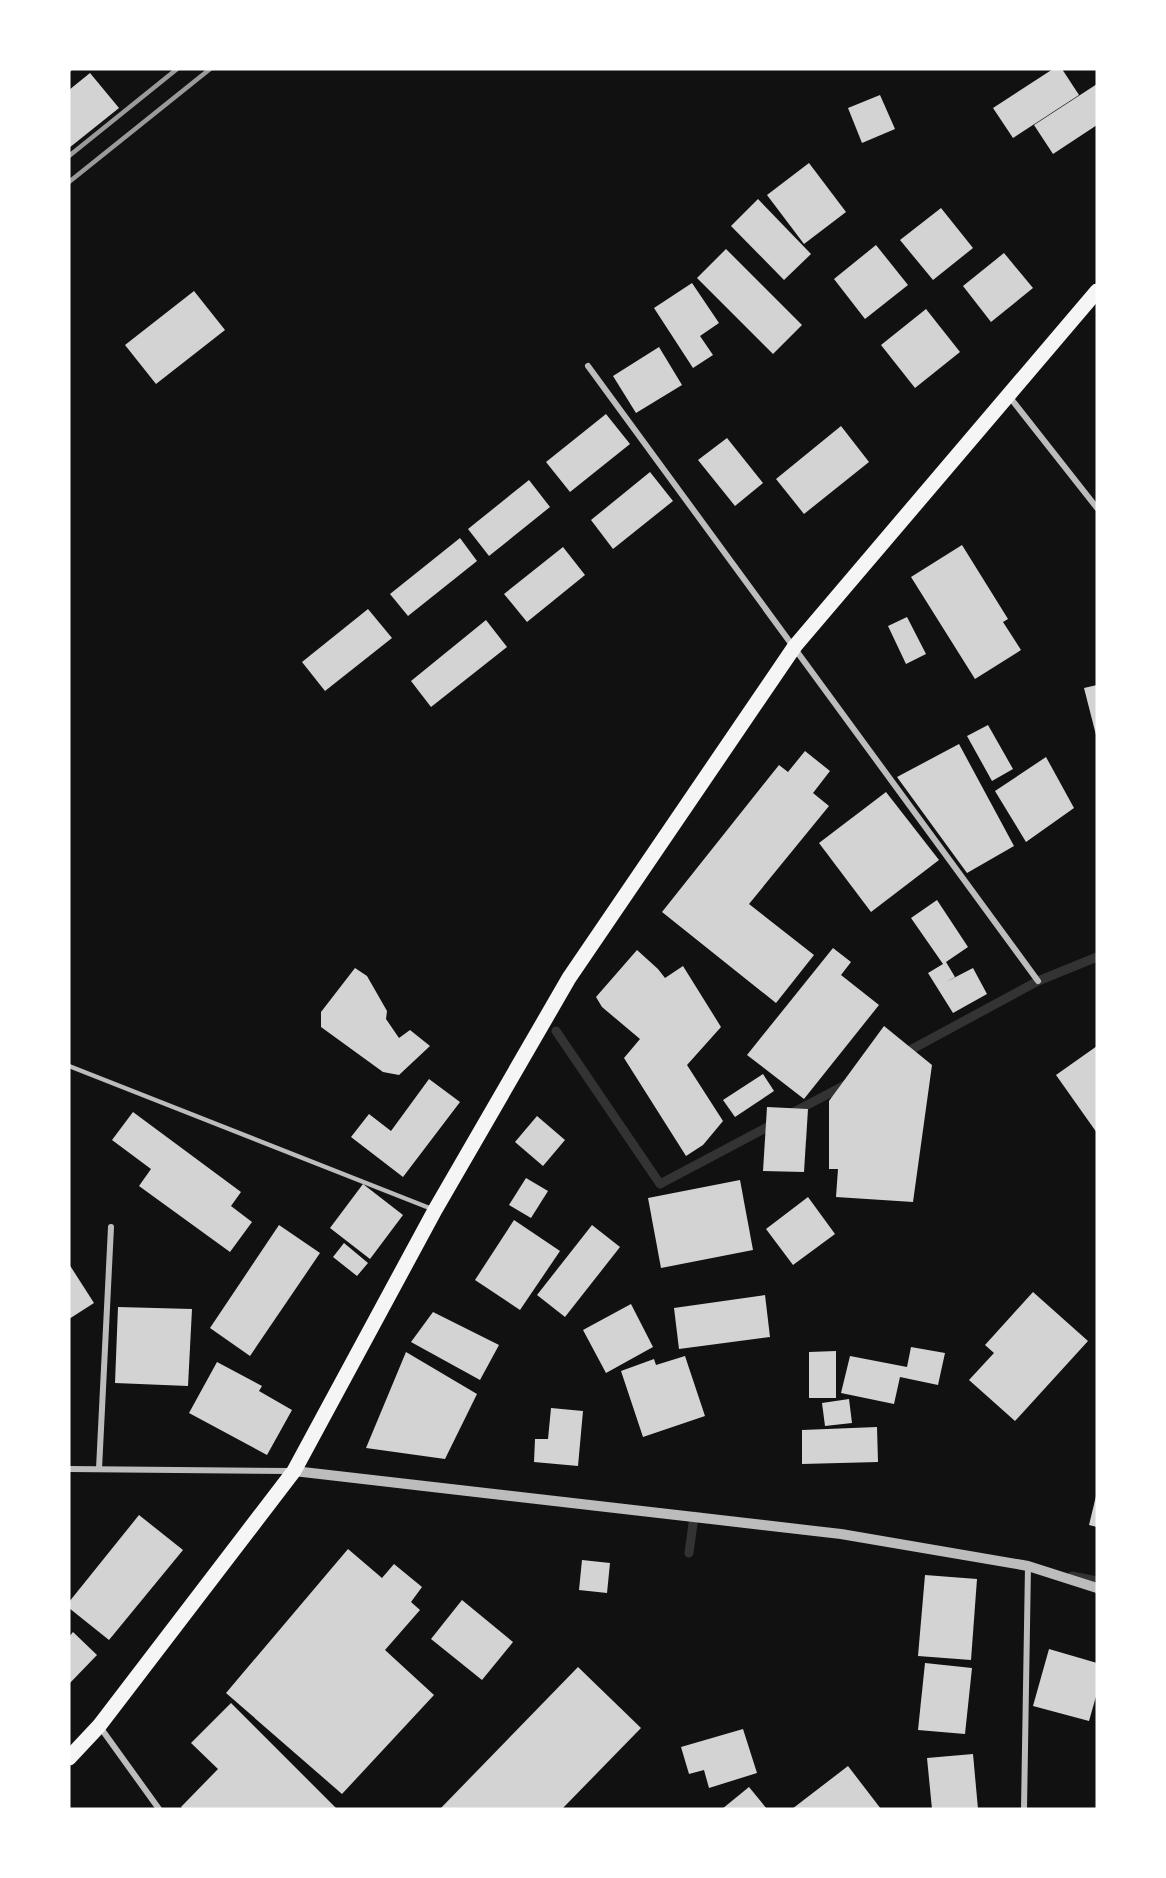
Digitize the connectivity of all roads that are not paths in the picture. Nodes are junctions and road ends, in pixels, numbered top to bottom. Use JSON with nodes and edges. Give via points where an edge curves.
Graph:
{"nodes":[{"id":1,"x":1097,"y":291,"type":"edge"},
{"id":2,"x":588,"y":366,"type":"dead end"},
{"id":3,"x":1008,"y":395,"type":"junction"},
{"id":4,"x":1097,"y":508,"type":"edge"},
{"id":5,"x":795,"y":646,"type":"junction"},
{"id":6,"x":1038,"y":981,"type":"dead end"},
{"id":7,"x":69,"y":1066,"type":"edge"},
{"id":8,"x":435,"y":1210,"type":"junction"},
{"id":9,"x":111,"y":1227,"type":"dead end"},
{"id":10,"x":69,"y":1469,"type":"edge"},
{"id":11,"x":99,"y":1469,"type":"junction"},
{"id":12,"x":294,"y":1471,"type":"junction"},
{"id":13,"x":1028,"y":1566,"type":"junction"},
{"id":14,"x":1097,"y":1588,"type":"edge"},
{"id":15,"x":99,"y":1726,"type":"junction"},
{"id":16,"x":69,"y":1758,"type":"edge"},
{"id":17,"x":159,"y":1809,"type":"edge"},
{"id":18,"x":1024,"y":1809,"type":"edge"}],
"edges":[{"from":1,"to":3,"type":"main road"},
{"from":2,"to":5,"type":"street"},
{"from":3,"to":4,"type":"street"},
{"from":3,"to":5,"type":"main road"},
{"from":5,"to":6,"type":"street"},
{"from":5,"to":8,"type":"main road","via":[[569,978]]},
{"from":7,"to":8,"type":"lane"},
{"from":8,"to":12,"type":"main road"},
{"from":9,"to":11,"type":"street"},
{"from":10,"to":11,"type":"street"},
{"from":11,"to":12,"type":"street"},
{"from":12,"to":13,"type":"street","via":[[841,1534]]},
{"from":12,"to":15,"type":"main road"},
{"from":13,"to":14,"type":"street"},
{"from":13,"to":18,"type":"street"},
{"from":15,"to":16,"type":"main road"},
{"from":15,"to":17,"type":"street"}]}
